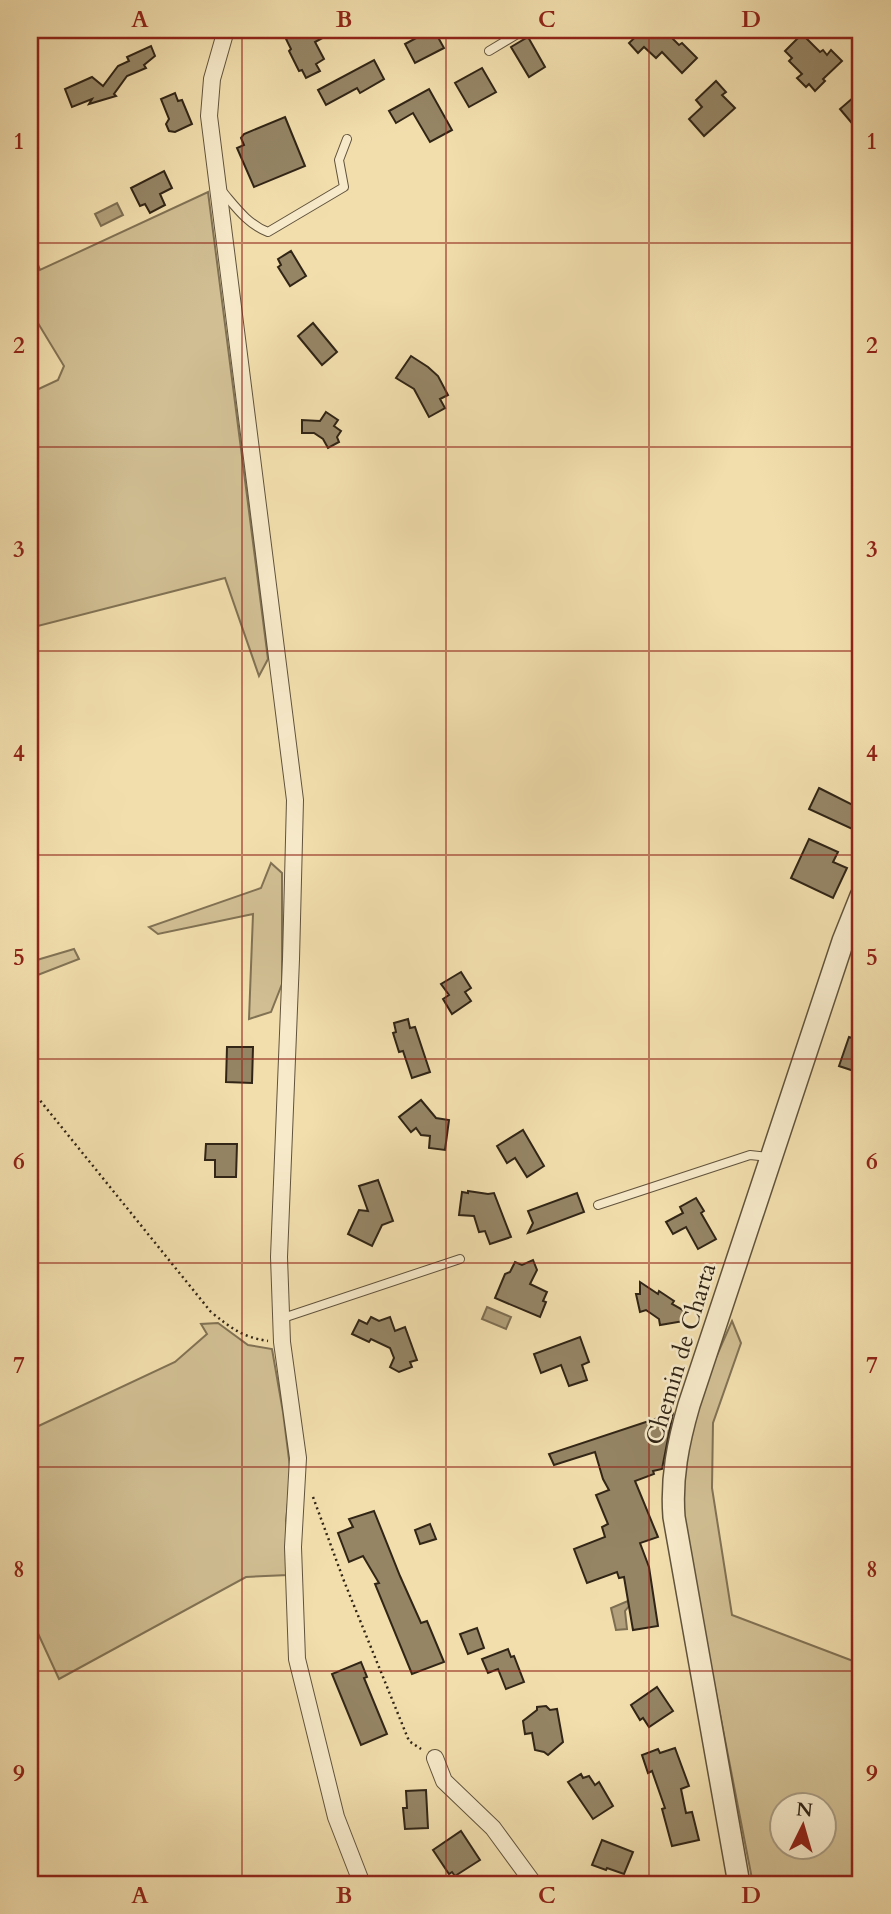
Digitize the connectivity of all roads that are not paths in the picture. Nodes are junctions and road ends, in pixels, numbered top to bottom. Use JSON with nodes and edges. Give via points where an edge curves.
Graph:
{"nodes":[{"id":1,"x":226,"y":30,"type":"edge"},
{"id":2,"x":524,"y":30,"type":"edge"},
{"id":3,"x":489,"y":51,"type":"dead end"},
{"id":4,"x":346,"y":139,"type":"dead end"},
{"id":5,"x":217,"y":185,"type":"junction"},
{"id":6,"x":861,"y":896,"type":"edge"},
{"id":7,"x":771,"y":1157,"type":"junction"},
{"id":8,"x":598,"y":1205,"type":"dead end"},
{"id":9,"x":460,"y":1259,"type":"dead end"},
{"id":10,"x":280,"y":1320,"type":"junction"},
{"id":11,"x":436,"y":1758,"type":"dead end"},
{"id":12,"x":362,"y":1884,"type":"edge"},
{"id":13,"x":534,"y":1884,"type":"edge"},
{"id":14,"x":738,"y":1884,"type":"edge"}],
"edges":[{"from":1,"to":5,"type":"street","via":[[212,79],[209,116]]},
{"from":2,"to":3,"type":"lane"},
{"from":4,"to":5,"type":"lane","via":[[339,160],[345,187],[268,232],[255,227]]},
{"from":5,"to":10,"type":"street","via":[[295,800],[278,1257]]},
{"from":6,"to":7,"type":"street","name":"Chemin de Charta"},
{"from":7,"to":8,"type":"lane","via":[[750,1155]]},
{"from":7,"to":14,"type":"street","name":"Chemin de Charta","via":[[688,1405],[673,1480],[674,1517]]},
{"from":9,"to":10,"type":"lane"},
{"from":10,"to":12,"type":"street","via":[[298,1458],[293,1547],[297,1659],[336,1817]]},
{"from":11,"to":13,"type":"street","via":[[444,1781],[493,1828]]}]}
